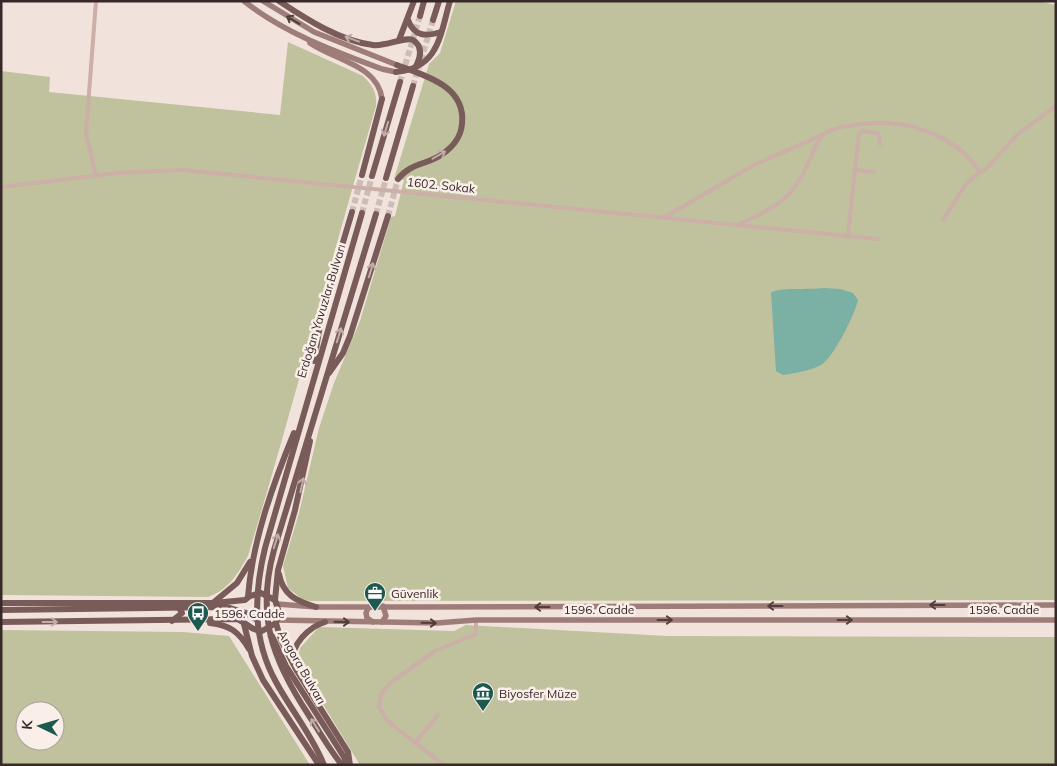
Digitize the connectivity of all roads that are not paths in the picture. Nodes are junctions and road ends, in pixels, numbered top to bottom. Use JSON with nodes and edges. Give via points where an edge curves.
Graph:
{"nodes":[{"id":1,"x":96,"y":1,"type":"edge"},
{"id":2,"x":244,"y":1,"type":"edge"},
{"id":3,"x":263,"y":1,"type":"edge"},
{"id":4,"x":279,"y":1,"type":"edge"},
{"id":5,"x":414,"y":1,"type":"edge"},
{"id":6,"x":424,"y":1,"type":"edge"},
{"id":7,"x":439,"y":1,"type":"edge"},
{"id":8,"x":450,"y":1,"type":"edge"},
{"id":9,"x":420,"y":16,"type":"tunnel mouth"},
{"id":10,"x":408,"y":20,"type":"junction"},
{"id":11,"x":433,"y":20,"type":"tunnel mouth"},
{"id":12,"x":440,"y":32,"type":"junction"},
{"id":13,"x":298,"y":34,"type":"junction"},
{"id":14,"x":399,"y":40,"type":"junction"},
{"id":15,"x":397,"y":68,"type":"junction"},
{"id":16,"x":416,"y":68,"type":"junction"},
{"id":17,"x":400,"y":82,"type":"tunnel mouth"},
{"id":18,"x":413,"y":86,"type":"tunnel mouth"},
{"id":19,"x":382,"y":99,"type":"joint"},
{"id":20,"x":1056,"y":106,"type":"edge"},
{"id":21,"x":822,"y":136,"type":"junction"},
{"id":22,"x":880,"y":144,"type":"dead end"},
{"id":23,"x":854,"y":170,"type":"junction"},
{"id":24,"x":874,"y":172,"type":"dead end"},
{"id":25,"x":980,"y":172,"type":"junction"},
{"id":26,"x":362,"y":175,"type":"tunnel mouth"},
{"id":27,"x":96,"y":176,"type":"junction"},
{"id":28,"x":372,"y":176,"type":"tunnel mouth"},
{"id":29,"x":386,"y":178,"type":"tunnel mouth"},
{"id":30,"x":398,"y":179,"type":"tunnel mouth"},
{"id":31,"x":1,"y":187,"type":"edge"},
{"id":32,"x":352,"y":212,"type":"tunnel mouth"},
{"id":33,"x":362,"y":213,"type":"tunnel mouth"},
{"id":34,"x":376,"y":214,"type":"tunnel mouth"},
{"id":35,"x":388,"y":216,"type":"tunnel mouth"},
{"id":36,"x":665,"y":217,"type":"junction"},
{"id":37,"x":943,"y":220,"type":"dead end"},
{"id":38,"x":740,"y":224,"type":"junction"},
{"id":39,"x":848,"y":235,"type":"junction"},
{"id":40,"x":878,"y":239,"type":"dead end"},
{"id":41,"x":313,"y":375,"type":"junction"},
{"id":42,"x":325,"y":378,"type":"junction"},
{"id":43,"x":314,"y":415,"type":"junction"},
{"id":44,"x":302,"y":416,"type":"junction"},
{"id":45,"x":255,"y":552,"type":"junction"},
{"id":46,"x":278,"y":570,"type":"junction"},
{"id":47,"x":257,"y":586,"type":"joint"},
{"id":48,"x":266,"y":588,"type":"joint"},
{"id":49,"x":247,"y":598,"type":"junction"},
{"id":50,"x":170,"y":602,"type":"junction"},
{"id":51,"x":276,"y":602,"type":"junction"},
{"id":52,"x":214,"y":603,"type":"junction"},
{"id":53,"x":1,"y":604,"type":"edge"},
{"id":54,"x":1056,"y":605,"type":"edge"},
{"id":55,"x":372,"y":606,"type":"junction"},
{"id":56,"x":383,"y":606,"type":"junction"},
{"id":57,"x":316,"y":607,"type":"junction"},
{"id":58,"x":1,"y":610,"type":"edge"},
{"id":59,"x":476,"y":620,"type":"junction"},
{"id":60,"x":1056,"y":620,"type":"edge"},
{"id":61,"x":170,"y":621,"type":"junction"},
{"id":62,"x":189,"y":621,"type":"junction"},
{"id":63,"x":1,"y":622,"type":"edge"},
{"id":64,"x":243,"y":622,"type":"junction"},
{"id":65,"x":276,"y":622,"type":"junction"},
{"id":66,"x":325,"y":622,"type":"junction"},
{"id":67,"x":373,"y":622,"type":"junction"},
{"id":68,"x":382,"y":622,"type":"junction"},
{"id":69,"x":281,"y":640,"type":"junction"},
{"id":70,"x":252,"y":652,"type":"junction"},
{"id":71,"x":293,"y":664,"type":"junction"},
{"id":72,"x":438,"y":715,"type":"dead end"},
{"id":73,"x":415,"y":743,"type":"junction"},
{"id":74,"x":319,"y":765,"type":"edge"},
{"id":75,"x":324,"y":765,"type":"edge"},
{"id":76,"x":342,"y":765,"type":"edge"},
{"id":77,"x":348,"y":765,"type":"edge"},
{"id":78,"x":444,"y":765,"type":"edge"}],
"edges":[{"from":1,"to":27,"type":"street","via":[[86,133]]},
{"from":2,"to":13,"type":"main road","via":[[271,21]]},
{"from":15,"to":3,"type":"main road","one_way":true,"via":[[304,27]]},
{"from":14,"to":4,"type":"main road","one_way":true,"via":[[384,46],[361,43],[321,26]]},
{"from":5,"to":10,"type":"main road"},
{"from":6,"to":9,"type":"main road"},
{"from":7,"to":11,"type":"main road"},
{"from":8,"to":12,"type":"main road"},
{"from":10,"to":12,"type":"main road","via":[[417,34],[425,36]]},
{"from":10,"to":14,"type":"main road"},
{"from":12,"to":16,"type":"main road","via":[[430,57]]},
{"from":13,"to":15,"type":"main road","via":[[349,56]]},
{"from":13,"to":19,"type":"main road","via":[[328,54],[368,73],[379,87]]},
{"from":14,"to":16,"type":"main road","via":[[409,39],[418,44],[420,55]]},
{"from":15,"to":16,"type":"main road"},
{"from":30,"to":15,"type":"main road","one_way":true,"via":[[408,168],[434,159],[450,149],[462,128],[461,110],[454,94],[426,76]]},
{"from":17,"to":28,"type":"main road","one_way":true},
{"from":18,"to":29,"type":"main road"},
{"from":19,"to":26,"type":"main road"},
{"from":20,"to":25,"type":"street","via":[[1018,134]]},
{"from":21,"to":25,"type":"street","via":[[838,128],[870,122],[888,121],[911,126],[930,133],[970,157]]},
{"from":21,"to":36,"type":"street","via":[[754,165]]},
{"from":21,"to":38,"type":"street","via":[[792,194],[780,204]]},
{"from":22,"to":23,"type":"street","via":[[878,133],[859,133]]},
{"from":23,"to":24,"type":"street"},
{"from":23,"to":39,"type":"street"},
{"from":25,"to":37,"type":"street","via":[[966,184]]},
{"from":27,"to":31,"type":"street","name":"1602. Sokak"},
{"from":27,"to":36,"type":"street","name":"1602. Sokak","via":[[182,170]]},
{"from":32,"to":41,"type":"main road","via":[[322,313]]},
{"from":33,"to":41,"type":"main road","name":"Erdoğan Yavuzlar Bulvarı"},
{"from":42,"to":34,"type":"main road","name":"Erdoğan Yavuzlar Bulvarı","one_way":true},
{"from":42,"to":35,"type":"main road","one_way":true,"via":[[350,336]]},
{"from":36,"to":38,"type":"street","name":"1602. Sokak"},
{"from":38,"to":39,"type":"street","name":"1602. Sokak"},
{"from":39,"to":40,"type":"street","name":"1602. Sokak"},
{"from":41,"to":44,"type":"main road","name":"Erdoğan Yavuzlar Bulvarı"},
{"from":42,"to":43,"type":"main road","name":"Erdoğan Yavuzlar Bulvarı"},
{"from":46,"to":43,"type":"main road","name":"Erdoğan Yavuzlar Bulvarı","one_way":true,"via":[[300,490]]},
{"from":48,"to":43,"type":"main road","name":"Erdoğan Yavuzlar Bulvarı","one_way":true},
{"from":44,"to":45,"type":"main road","name":"Erdoğan Yavuzlar Bulvarı","via":[[281,468]]},
{"from":44,"to":47,"type":"main road","name":"Erdoğan Yavuzlar Bulvarı"},
{"from":45,"to":49,"type":"main road","name":"Erdoğan Yavuzlar Bulvarı"},
{"from":45,"to":52,"type":"main road","via":[[237,584]]},
{"from":46,"to":51,"type":"main road","name":"Erdoğan Yavuzlar Bulvarı"},
{"from":46,"to":57,"type":"main road","via":[[281,584],[290,596]]},
{"from":47,"to":75,"type":"main road","name":"Angora Bulvarı","via":[[256,615],[268,666]]},
{"from":76,"to":48,"type":"main road","name":"Angora Bulvarı","one_way":true,"via":[[292,690],[270,640]]},
{"from":49,"to":51,"type":"main road","name":"1596. Cadde","via":[[261,593]]},
{"from":49,"to":52,"type":"main road","name":"1596. Cadde"},
{"from":49,"to":64,"type":"main road","via":[[241,609]]},
{"from":50,"to":52,"type":"main road","name":"1596. Cadde"},
{"from":50,"to":53,"type":"main road","name":"1596. Cadde"},
{"from":50,"to":61,"type":"main road","via":[[181,608],[182,613]]},
{"from":51,"to":57,"type":"main road","name":"1596. Cadde"},
{"from":51,"to":65,"type":"main road","via":[[279,612]]},
{"from":54,"to":56,"type":"main road","name":"1596. Cadde","one_way":true},
{"from":55,"to":56,"type":"main road","name":"1596. Cadde"},
{"from":55,"to":57,"type":"main road","name":"1596. Cadde"},
{"from":55,"to":67,"type":"main road","via":[[366,613]]},
{"from":56,"to":68,"type":"main road","via":[[386,616]]},
{"from":58,"to":77,"type":"main road","name":"Angora Bulvarı","via":[[221,607],[246,613],[269,632],[286,666]]},
{"from":59,"to":60,"type":"main road","name":"1596. Cadde","one_way":true},
{"from":68,"to":59,"type":"main road","name":"1596. Cadde","one_way":true},
{"from":59,"to":73,"type":"street","via":[[476,634],[435,651],[390,683],[382,694],[379,707],[386,719]]},
{"from":61,"to":62,"type":"main road","name":"1596. Cadde"},
{"from":63,"to":61,"type":"main road","name":"1596. Cadde","one_way":true},
{"from":62,"to":64,"type":"main road","name":"1596. Cadde"},
{"from":62,"to":70,"type":"main road","via":[[229,627]]},
{"from":64,"to":65,"type":"main road","name":"1596. Cadde","via":[[257,631],[267,630]]},
{"from":64,"to":70,"type":"main road"},
{"from":65,"to":66,"type":"main road","name":"1596. Cadde"},
{"from":65,"to":69,"type":"main road","name":"Angora Bulvarı"},
{"from":66,"to":67,"type":"main road","name":"1596. Cadde","one_way":true},
{"from":66,"to":71,"type":"main road","via":[[310,628],[300,641],[294,652]]},
{"from":67,"to":68,"type":"main road","name":"1596. Cadde"},
{"from":69,"to":70,"type":"main road","via":[[274,635],[257,638]]},
{"from":69,"to":71,"type":"main road","name":"Angora Bulvarı"},
{"from":70,"to":74,"type":"main road","via":[[276,701]]},
{"from":71,"to":77,"type":"main road","name":"Angora Bulvarı","via":[[348,752]]},
{"from":72,"to":73,"type":"street"},
{"from":73,"to":78,"type":"street"}]}
